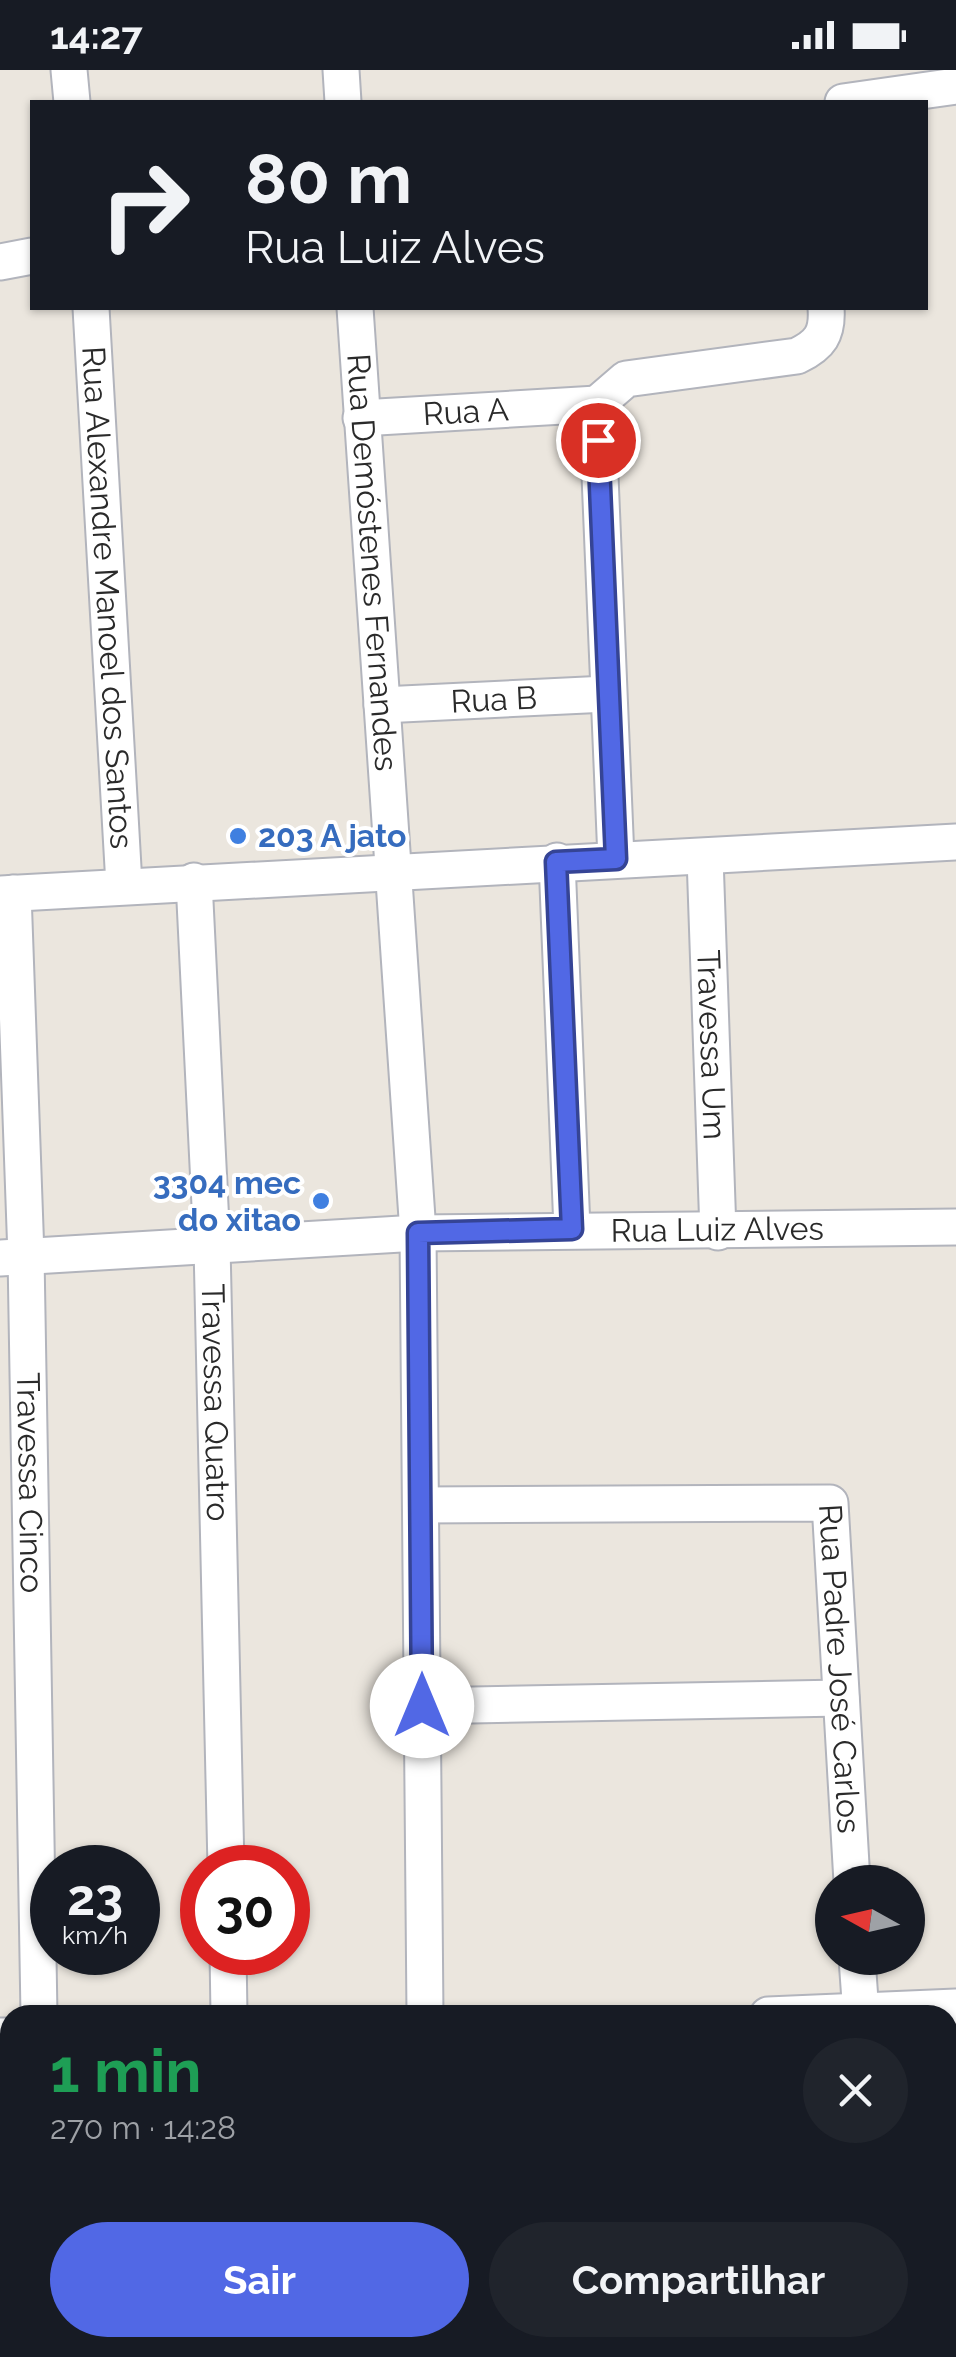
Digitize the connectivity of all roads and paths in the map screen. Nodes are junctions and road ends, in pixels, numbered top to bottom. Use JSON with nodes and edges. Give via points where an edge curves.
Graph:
{"nodes":[{"id":1,"x":69,"y":70,"type":"edge"},
{"id":2,"x":341,"y":70,"type":"edge"},
{"id":3,"x":956,"y":86,"type":"edge"},
{"id":4,"x":72,"y":100,"type":"edge"},
{"id":5,"x":344,"y":100,"type":"edge"},
{"id":6,"x":857,"y":100,"type":"edge"},
{"id":7,"x":30,"y":256,"type":"edge"},
{"id":8,"x":0,"y":262,"type":"edge"},
{"id":9,"x":91,"y":310,"type":"edge"},
{"id":10,"x":355,"y":310,"type":"edge"},
{"id":11,"x":826,"y":310,"type":"edge"},
{"id":12,"x":596,"y":404,"type":"junction"},
{"id":13,"x":361,"y":418,"type":"junction"},
{"id":14,"x":608,"y":694,"type":"junction"},
{"id":15,"x":382,"y":705,"type":"junction"},
{"id":16,"x":956,"y":842,"type":"edge"},
{"id":17,"x":705,"y":857,"type":"junction"},
{"id":18,"x":616,"y":859,"type":"junction"},
{"id":19,"x":556,"y":862,"type":"junction"},
{"id":20,"x":394,"y":870,"type":"junction"},
{"id":21,"x":194,"y":880,"type":"junction"},
{"id":22,"x":124,"y":885,"type":"junction"},
{"id":23,"x":6,"y":893,"type":"edge"},
{"id":24,"x":956,"y":1227,"type":"edge"},
{"id":25,"x":572,"y":1229,"type":"junction"},
{"id":26,"x":718,"y":1232,"type":"junction"},
{"id":27,"x":418,"y":1233,"type":"junction"},
{"id":28,"x":212,"y":1246,"type":"junction"},
{"id":29,"x":13,"y":1258,"type":"edge"},
{"id":30,"x":421,"y":1505,"type":"junction"},
{"id":31,"x":840,"y":1698,"type":"junction"},
{"id":32,"x":422,"y":1706,"type":"junction"},
{"id":33,"x":225,"y":1845,"type":"edge"},
{"id":34,"x":851,"y":1865,"type":"edge"},
{"id":35,"x":228,"y":1975,"type":"edge"},
{"id":36,"x":858,"y":1975,"type":"edge"},
{"id":37,"x":39,"y":2005,"type":"edge"},
{"id":38,"x":229,"y":2005,"type":"edge"},
{"id":39,"x":424,"y":2005,"type":"edge"},
{"id":40,"x":860,"y":2005,"type":"edge"}],
"edges":[{"from":1,"to":4,"type":"street"},
{"from":2,"to":5,"type":"street"},
{"from":3,"to":6,"type":"street"},
{"from":7,"to":8,"type":"street"},
{"from":9,"to":22,"type":"street","name":"Rua Alexandre Manoel dos Santos"},
{"from":10,"to":13,"type":"street","name":"Rua Demóstenes Fernandes"},
{"from":11,"to":12,"type":"street","via":[[824,335],[797,356],[626,379]]},
{"from":12,"to":13,"type":"street","name":"Rua A"},
{"from":12,"to":14,"type":"street"},
{"from":13,"to":15,"type":"street","name":"Rua Demóstenes Fernandes"},
{"from":14,"to":15,"type":"street","name":"Rua B"},
{"from":14,"to":18,"type":"street"},
{"from":15,"to":20,"type":"street","name":"Rua Demóstenes Fernandes"},
{"from":16,"to":17,"type":"street"},
{"from":17,"to":18,"type":"street"},
{"from":17,"to":26,"type":"street","name":"Travessa Um"},
{"from":18,"to":19,"type":"street"},
{"from":19,"to":20,"type":"street"},
{"from":19,"to":25,"type":"street"},
{"from":20,"to":21,"type":"street"},
{"from":20,"to":27,"type":"street","name":"Rua Demóstenes Fernandes"},
{"from":21,"to":22,"type":"street"},
{"from":21,"to":28,"type":"street","name":"Travessa Quatro"},
{"from":22,"to":23,"type":"street"},
{"from":23,"to":29,"type":"street","name":"Travessa Cinco"},
{"from":24,"to":26,"type":"street","name":"Rua Luiz Alves"},
{"from":25,"to":26,"type":"street","name":"Rua Luiz Alves"},
{"from":25,"to":27,"type":"street","name":"Rua Luiz Alves"},
{"from":27,"to":28,"type":"street","name":"Rua Luiz Alves"},
{"from":27,"to":30,"type":"street","name":"Rua Demóstenes Fernandes"},
{"from":28,"to":29,"type":"street","name":"Rua Luiz Alves"},
{"from":28,"to":33,"type":"street","name":"Travessa Quatro"},
{"from":29,"to":37,"type":"street","name":"Travessa Cinco"},
{"from":30,"to":31,"type":"street","name":"Rua Padre José Carlos","via":[[830,1503]]},
{"from":30,"to":32,"type":"street","name":"Rua Demóstenes Fernandes"},
{"from":31,"to":32,"type":"street"},
{"from":31,"to":34,"type":"street","name":"Rua Padre José Carlos"},
{"from":32,"to":39,"type":"street","name":"Rua Demóstenes Fernandes"},
{"from":35,"to":38,"type":"street"},
{"from":36,"to":40,"type":"street"}]}
